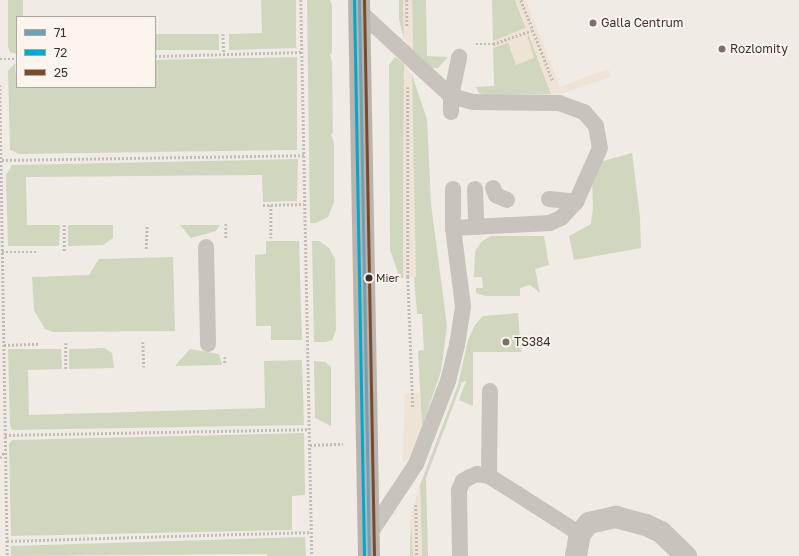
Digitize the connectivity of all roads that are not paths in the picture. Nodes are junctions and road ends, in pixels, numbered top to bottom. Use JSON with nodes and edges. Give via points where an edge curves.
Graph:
{"nodes":[{"id":1,"x":359,"y":6,"type":"edge"},
{"id":2,"x":459,"y":57,"type":"dead end"},
{"id":3,"x":451,"y":96,"type":"junction"},
{"id":4,"x":451,"y":112,"type":"dead end"},
{"id":5,"x":493,"y":188,"type":"dead end"},
{"id":6,"x":453,"y":189,"type":"dead end"},
{"id":7,"x":475,"y":189,"type":"dead end"},
{"id":8,"x":549,"y":198,"type":"dead end"},
{"id":9,"x":507,"y":200,"type":"dead end"},
{"id":10,"x":576,"y":202,"type":"junction"},
{"id":11,"x":476,"y":227,"type":"junction"},
{"id":12,"x":453,"y":228,"type":"junction"},
{"id":13,"x":206,"y":247,"type":"dead end"},
{"id":14,"x":208,"y":344,"type":"dead end"},
{"id":15,"x":490,"y":391,"type":"dead end"},
{"id":16,"x":489,"y":476,"type":"junction"},
{"id":17,"x":580,"y":534,"type":"junction"},
{"id":18,"x":369,"y":545,"type":"edge"},
{"id":19,"x":460,"y":556,"type":"edge"},
{"id":20,"x":576,"y":556,"type":"edge"},
{"id":21,"x":686,"y":556,"type":"edge"}],
"edges":[{"from":1,"to":3,"type":"lane","via":[[408,58]]},
{"from":1,"to":18,"type":"main road"},
{"from":2,"to":3,"type":"lane"},
{"from":3,"to":4,"type":"lane"},
{"from":3,"to":10,"type":"lane","via":[[474,107],[559,103],[584,112],[596,126],[600,148]]},
{"from":5,"to":9,"type":"lane","via":[[496,194]]},
{"from":6,"to":12,"type":"lane"},
{"from":7,"to":11,"type":"lane"},
{"from":8,"to":10,"type":"lane"},
{"from":10,"to":11,"type":"lane","via":[[561,218],[550,223]]},
{"from":11,"to":12,"type":"lane"},
{"from":12,"to":18,"type":"lane","via":[[463,306],[448,381],[416,464]]},
{"from":13,"to":14,"type":"lane"},
{"from":15,"to":16,"type":"lane"},
{"from":16,"to":17,"type":"lane"},
{"from":16,"to":19,"type":"lane","via":[[477,474],[470,477],[463,481],[459,490]]},
{"from":17,"to":20,"type":"street"},
{"from":17,"to":21,"type":"street","via":[[590,523],[603,519],[616,517],[631,520],[661,532]]}]}
